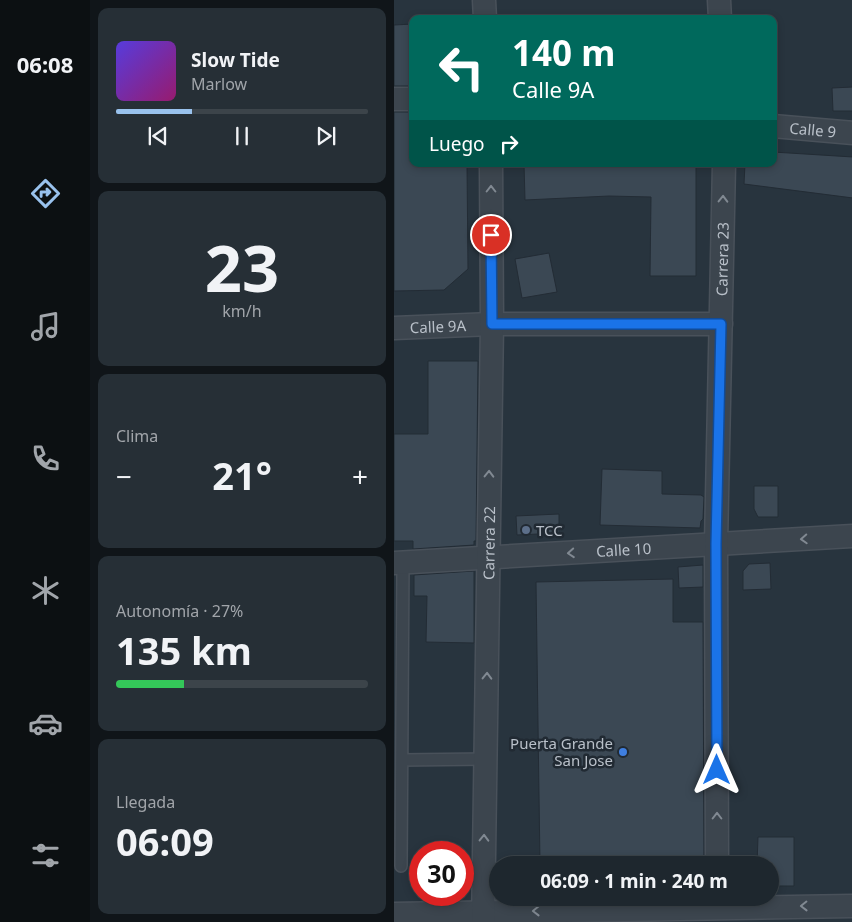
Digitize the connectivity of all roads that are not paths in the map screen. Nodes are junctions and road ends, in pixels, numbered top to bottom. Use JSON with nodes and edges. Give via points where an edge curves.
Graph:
{"nodes":[{"id":1,"x":484,"y":0,"type":"edge"},
{"id":2,"x":719,"y":0,"type":"edge"},
{"id":3,"x":485,"y":15,"type":"edge"},
{"id":4,"x":720,"y":15,"type":"edge"},
{"id":5,"x":394,"y":98,"type":"edge"},
{"id":6,"x":409,"y":99,"type":"edge"},
{"id":7,"x":777,"y":126,"type":"edge"},
{"id":8,"x":852,"y":133,"type":"edge"},
{"id":9,"x":491,"y":167,"type":"edge"},
{"id":10,"x":724,"y":167,"type":"edge"},
{"id":11,"x":492,"y":324,"type":"junction"},
{"id":12,"x":721,"y":324,"type":"junction"},
{"id":13,"x":394,"y":328,"type":"edge"},
{"id":14,"x":852,"y":536,"type":"edge"},
{"id":15,"x":716,"y":544,"type":"junction"},
{"id":16,"x":488,"y":558,"type":"junction"},
{"id":17,"x":399,"y":562,"type":"edge"},
{"id":18,"x":398,"y":712,"type":"edge"},
{"id":19,"x":486,"y":759,"type":"junction"},
{"id":20,"x":402,"y":760,"type":"junction"},
{"id":21,"x":398,"y":798,"type":"edge"},
{"id":22,"x":717,"y":856,"type":"edge"},
{"id":23,"x":401,"y":866,"type":"dead end"},
{"id":24,"x":852,"y":906,"type":"edge"},
{"id":25,"x":717,"y":909,"type":"edge"},
{"id":26,"x":394,"y":914,"type":"edge"},
{"id":27,"x":483,"y":917,"type":"edge"}],
"edges":[{"from":1,"to":3,"type":"street"},
{"from":2,"to":4,"type":"street"},
{"from":5,"to":6,"type":"street"},
{"from":7,"to":8,"type":"street","name":"Calle 9"},
{"from":11,"to":9,"type":"street","name":"Carrera 22","one_way":true},
{"from":12,"to":10,"type":"street","name":"Carrera 23","one_way":true},
{"from":11,"to":12,"type":"street","name":"Calle 9A"},
{"from":11,"to":13,"type":"street","name":"Calle 9A"},
{"from":16,"to":11,"type":"street","name":"Carrera 22","one_way":true},
{"from":12,"to":15,"type":"street","name":"Carrera 23"},
{"from":14,"to":15,"type":"street","name":"Calle 10","one_way":true},
{"from":15,"to":16,"type":"street","name":"Calle 10","one_way":true},
{"from":22,"to":15,"type":"street","name":"Carrera 23","one_way":true},
{"from":16,"to":17,"type":"street","name":"Calle 10"},
{"from":19,"to":16,"type":"street","name":"Carrera 22","one_way":true},
{"from":17,"to":18,"type":"lane"},
{"from":18,"to":20,"type":"lane"},
{"from":19,"to":20,"type":"lane"},
{"from":27,"to":19,"type":"street","name":"Carrera 22","one_way":true},
{"from":20,"to":21,"type":"lane"},
{"from":21,"to":23,"type":"lane"},
{"from":24,"to":25,"type":"street","one_way":true},
{"from":25,"to":27,"type":"street","one_way":true},
{"from":26,"to":27,"type":"street"}]}
